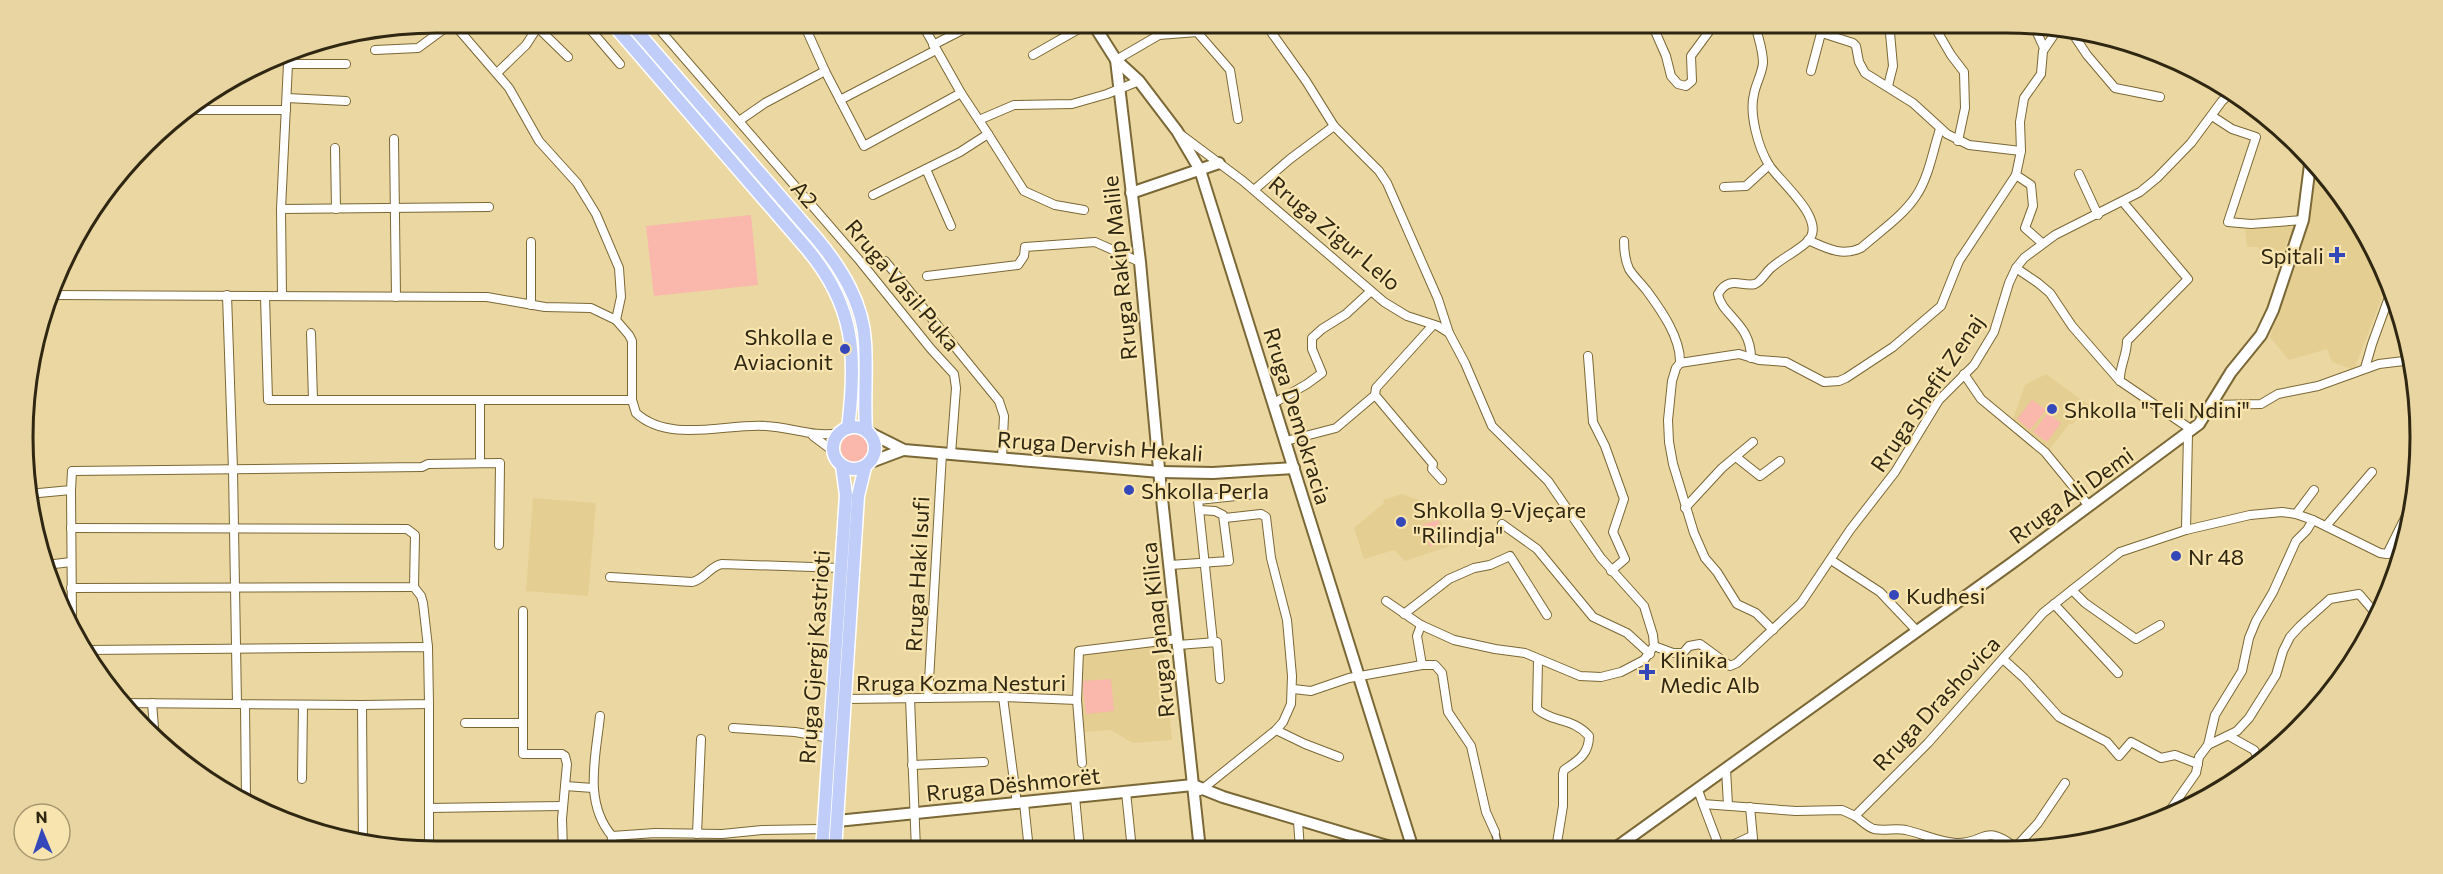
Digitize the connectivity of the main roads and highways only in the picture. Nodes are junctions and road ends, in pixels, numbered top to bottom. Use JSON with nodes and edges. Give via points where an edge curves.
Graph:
{"nodes":[{"id":1,"x":620,"y":33,"type":"edge"},
{"id":2,"x":639,"y":33,"type":"edge"},
{"id":3,"x":1099,"y":33,"type":"edge"},
{"id":4,"x":1116,"y":60,"type":"junction"},
{"id":5,"x":1219,"y":163,"type":"road end"},
{"id":6,"x":1200,"y":170,"type":"junction"},
{"id":7,"x":2309,"y":170,"type":"edge"},
{"id":8,"x":1131,"y":193,"type":"junction"},
{"id":9,"x":843,"y":430,"type":"junction"},
{"id":10,"x":868,"y":431,"type":"junction"},
{"id":11,"x":904,"y":450,"type":"junction"},
{"id":12,"x":868,"y":464,"type":"junction"},
{"id":13,"x":842,"y":466,"type":"junction"},
{"id":14,"x":1294,"y":468,"type":"junction"},
{"id":15,"x":1160,"y":472,"type":"junction"},
{"id":16,"x":1197,"y":790,"type":"junction"},
{"id":17,"x":837,"y":821,"type":"junction"},
{"id":18,"x":822,"y":841,"type":"edge"},
{"id":19,"x":836,"y":841,"type":"edge"},
{"id":20,"x":1200,"y":841,"type":"edge"},
{"id":21,"x":1369,"y":841,"type":"edge"},
{"id":22,"x":1410,"y":841,"type":"edge"},
{"id":23,"x":1625,"y":841,"type":"edge"}],
"edges":[{"from":1,"to":9,"type":"main road","name":"A2","via":[[830,278],[851,342]]},
{"from":2,"to":10,"type":"main road","name":"A2","via":[[818,239],[842,272],[863,327]]},
{"from":3,"to":4,"type":"main road","name":"Rruga Demokracia"},
{"from":4,"to":6,"type":"main road","name":"Rruga Demokracia","via":[[1138,81],[1177,131]]},
{"from":4,"to":8,"type":"main road","name":"Rruga Rakip Malile"},
{"from":5,"to":6,"type":"main road"},
{"from":6,"to":8,"type":"main road"},
{"from":6,"to":14,"type":"main road","name":"Rruga Demokracia"},
{"from":7,"to":23,"type":"main road","name":"Rruga Ali Demi","via":[[2303,220],[2267,324],[2190,432]]},
{"from":8,"to":15,"type":"main road","name":"Rruga Rakip Malile"},
{"from":9,"to":10,"type":"main road","via":[[857,427]]},
{"from":9,"to":13,"type":"main road","via":[[833,451]]},
{"from":10,"to":11,"type":"main road","name":"Rruga Dervish Hekali"},
{"from":10,"to":12,"type":"main road","via":[[876,447]]},
{"from":11,"to":12,"type":"main road","name":"Rruga Dervish Hekali"},
{"from":11,"to":15,"type":"main road","name":"Rruga Dervish Hekali"},
{"from":12,"to":13,"type":"main road","via":[[853,469]]},
{"from":12,"to":17,"type":"main road","name":"Rruga Gjergj Kastrioti","via":[[858,496]]},
{"from":13,"to":18,"type":"main road","name":"Rruga Gjergj Kastrioti","via":[[846,495]]},
{"from":14,"to":15,"type":"main road","name":"Rruga Dervish Hekali"},
{"from":14,"to":22,"type":"main road","name":"Rruga Demokracia"},
{"from":15,"to":16,"type":"main road","name":"Rruga Janaq Kilica"},
{"from":16,"to":17,"type":"main road","name":"Rruga Dëshmorët","via":[[1126,792]]},
{"from":16,"to":20,"type":"main road","name":"Rruga Janaq Kilica"},
{"from":16,"to":21,"type":"main road"},
{"from":17,"to":19,"type":"main road","name":"Rruga Gjergj Kastrioti"}]}
